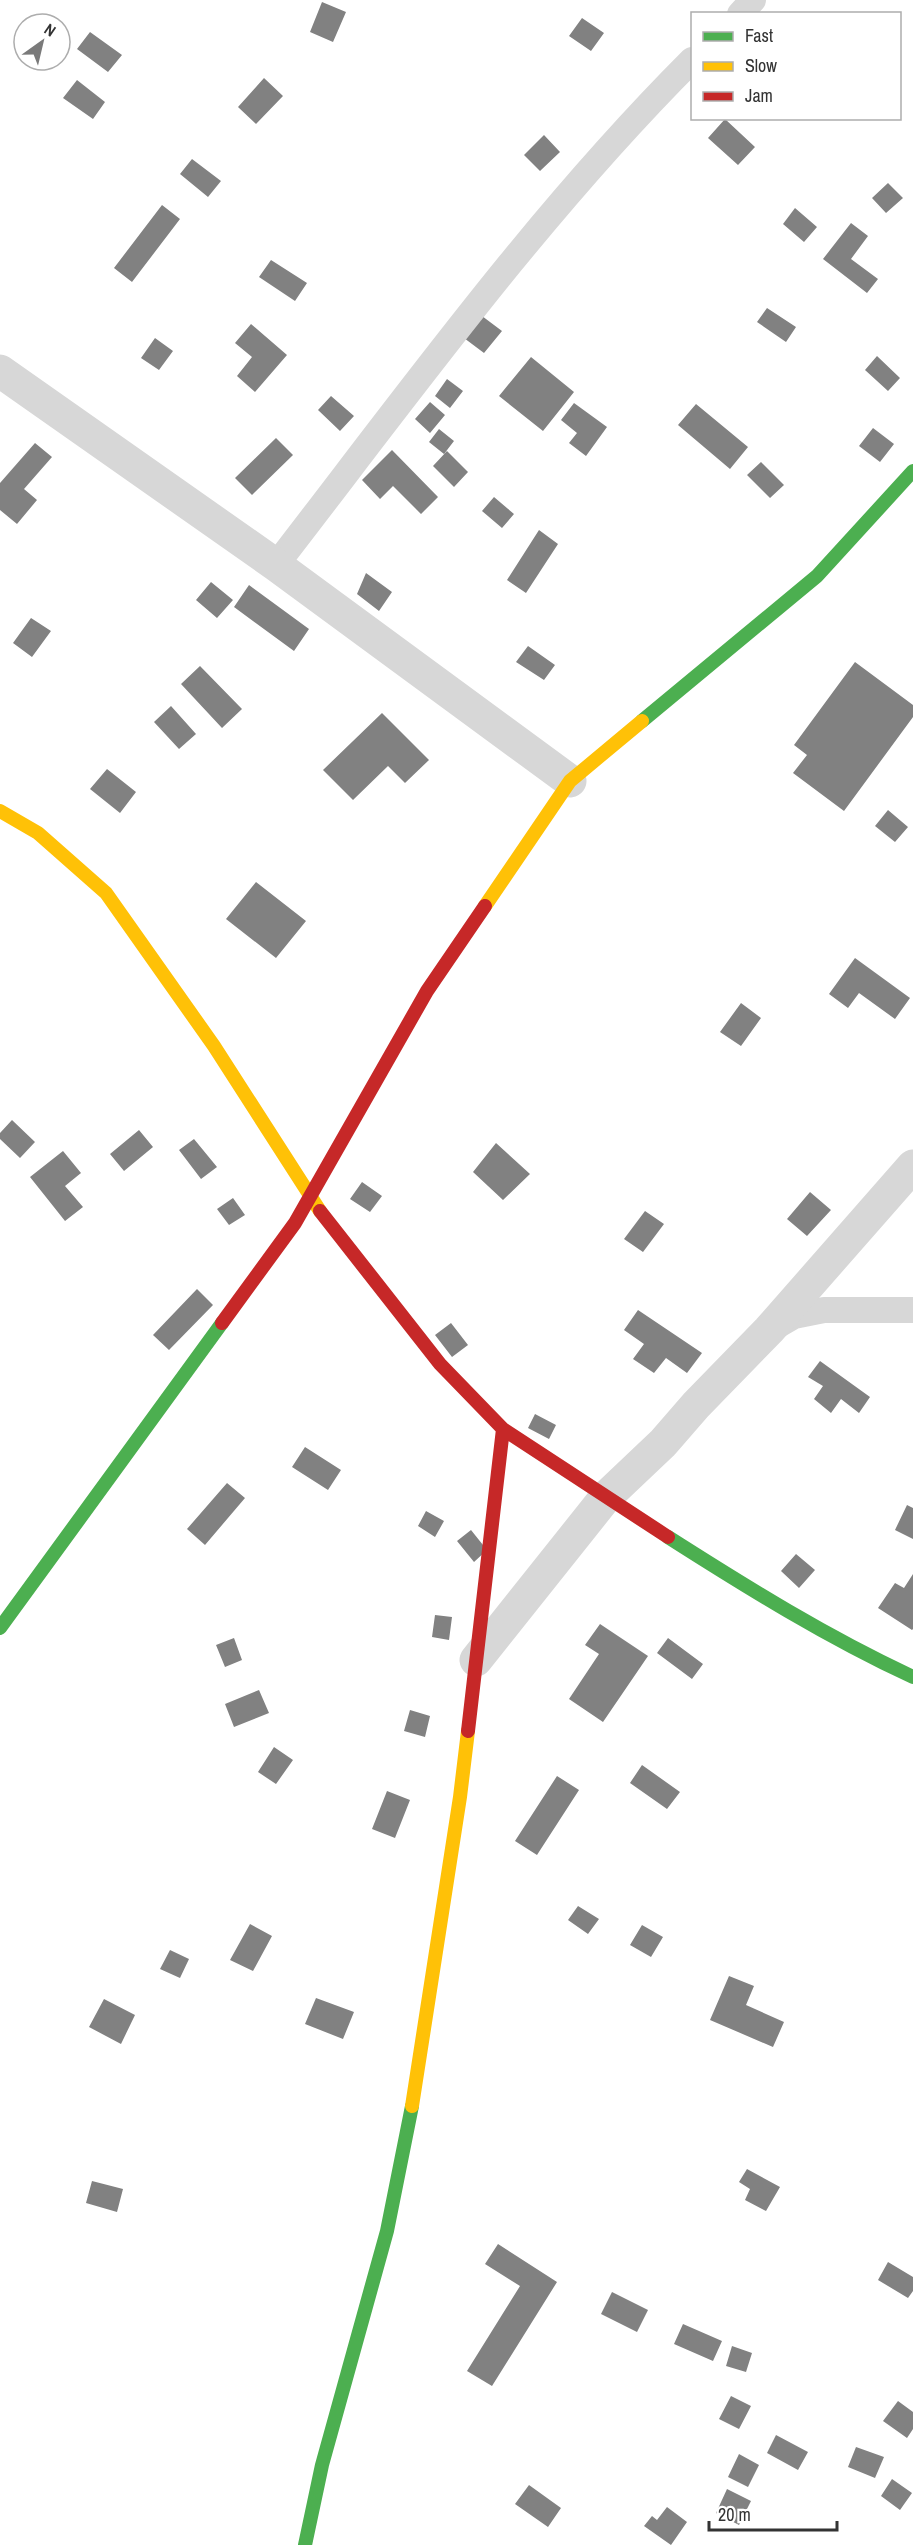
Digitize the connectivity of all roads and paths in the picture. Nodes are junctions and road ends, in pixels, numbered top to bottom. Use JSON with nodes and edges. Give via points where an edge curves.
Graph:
{"nodes":[{"id":1,"x":753,"y":0,"type":"edge"},
{"id":2,"x":742,"y":12,"type":"edge"},
{"id":3,"x":691,"y":62,"type":"edge"},
{"id":4,"x":0,"y":372,"type":"edge"},
{"id":5,"x":913,"y":471,"type":"edge"},
{"id":6,"x":276,"y":565,"type":"junction"},
{"id":7,"x":570,"y":781,"type":"junction"},
{"id":8,"x":0,"y":810,"type":"edge"},
{"id":9,"x":913,"y":1166,"type":"edge"},
{"id":10,"x":310,"y":1198,"type":"junction"},
{"id":11,"x":913,"y":1310,"type":"edge"},
{"id":12,"x":770,"y":1330,"type":"junction"},
{"id":13,"x":502,"y":1430,"type":"junction"},
{"id":14,"x":604,"y":1498,"type":"junction"},
{"id":15,"x":0,"y":1628,"type":"edge"},
{"id":16,"x":476,"y":1660,"type":"junction"},
{"id":17,"x":913,"y":1677,"type":"edge"},
{"id":18,"x":305,"y":2545,"type":"edge"}],
"edges":[{"from":1,"to":2,"type":"lane"},
{"from":3,"to":6,"type":"lane","via":[[644,109],[498,277]]},
{"from":4,"to":6,"type":"street"},
{"from":5,"to":7,"type":"street","via":[[817,576]]},
{"from":6,"to":7,"type":"street"},
{"from":7,"to":10,"type":"street","via":[[427,991]]},
{"from":8,"to":10,"type":"street","via":[[38,834],[106,893],[214,1046]]},
{"from":9,"to":12,"type":"street"},
{"from":10,"to":13,"type":"street","via":[[440,1364]]},
{"from":10,"to":15,"type":"street"},
{"from":11,"to":12,"type":"lane","via":[[824,1310],[794,1316]]},
{"from":12,"to":14,"type":"street","via":[[663,1443]]},
{"from":13,"to":14,"type":"street"},
{"from":13,"to":16,"type":"street"},
{"from":14,"to":16,"type":"street"},
{"from":14,"to":17,"type":"street","via":[[790,1614]]},
{"from":16,"to":18,"type":"street","via":[[460,1797],[416,2088],[387,2231],[322,2465]]}]}
